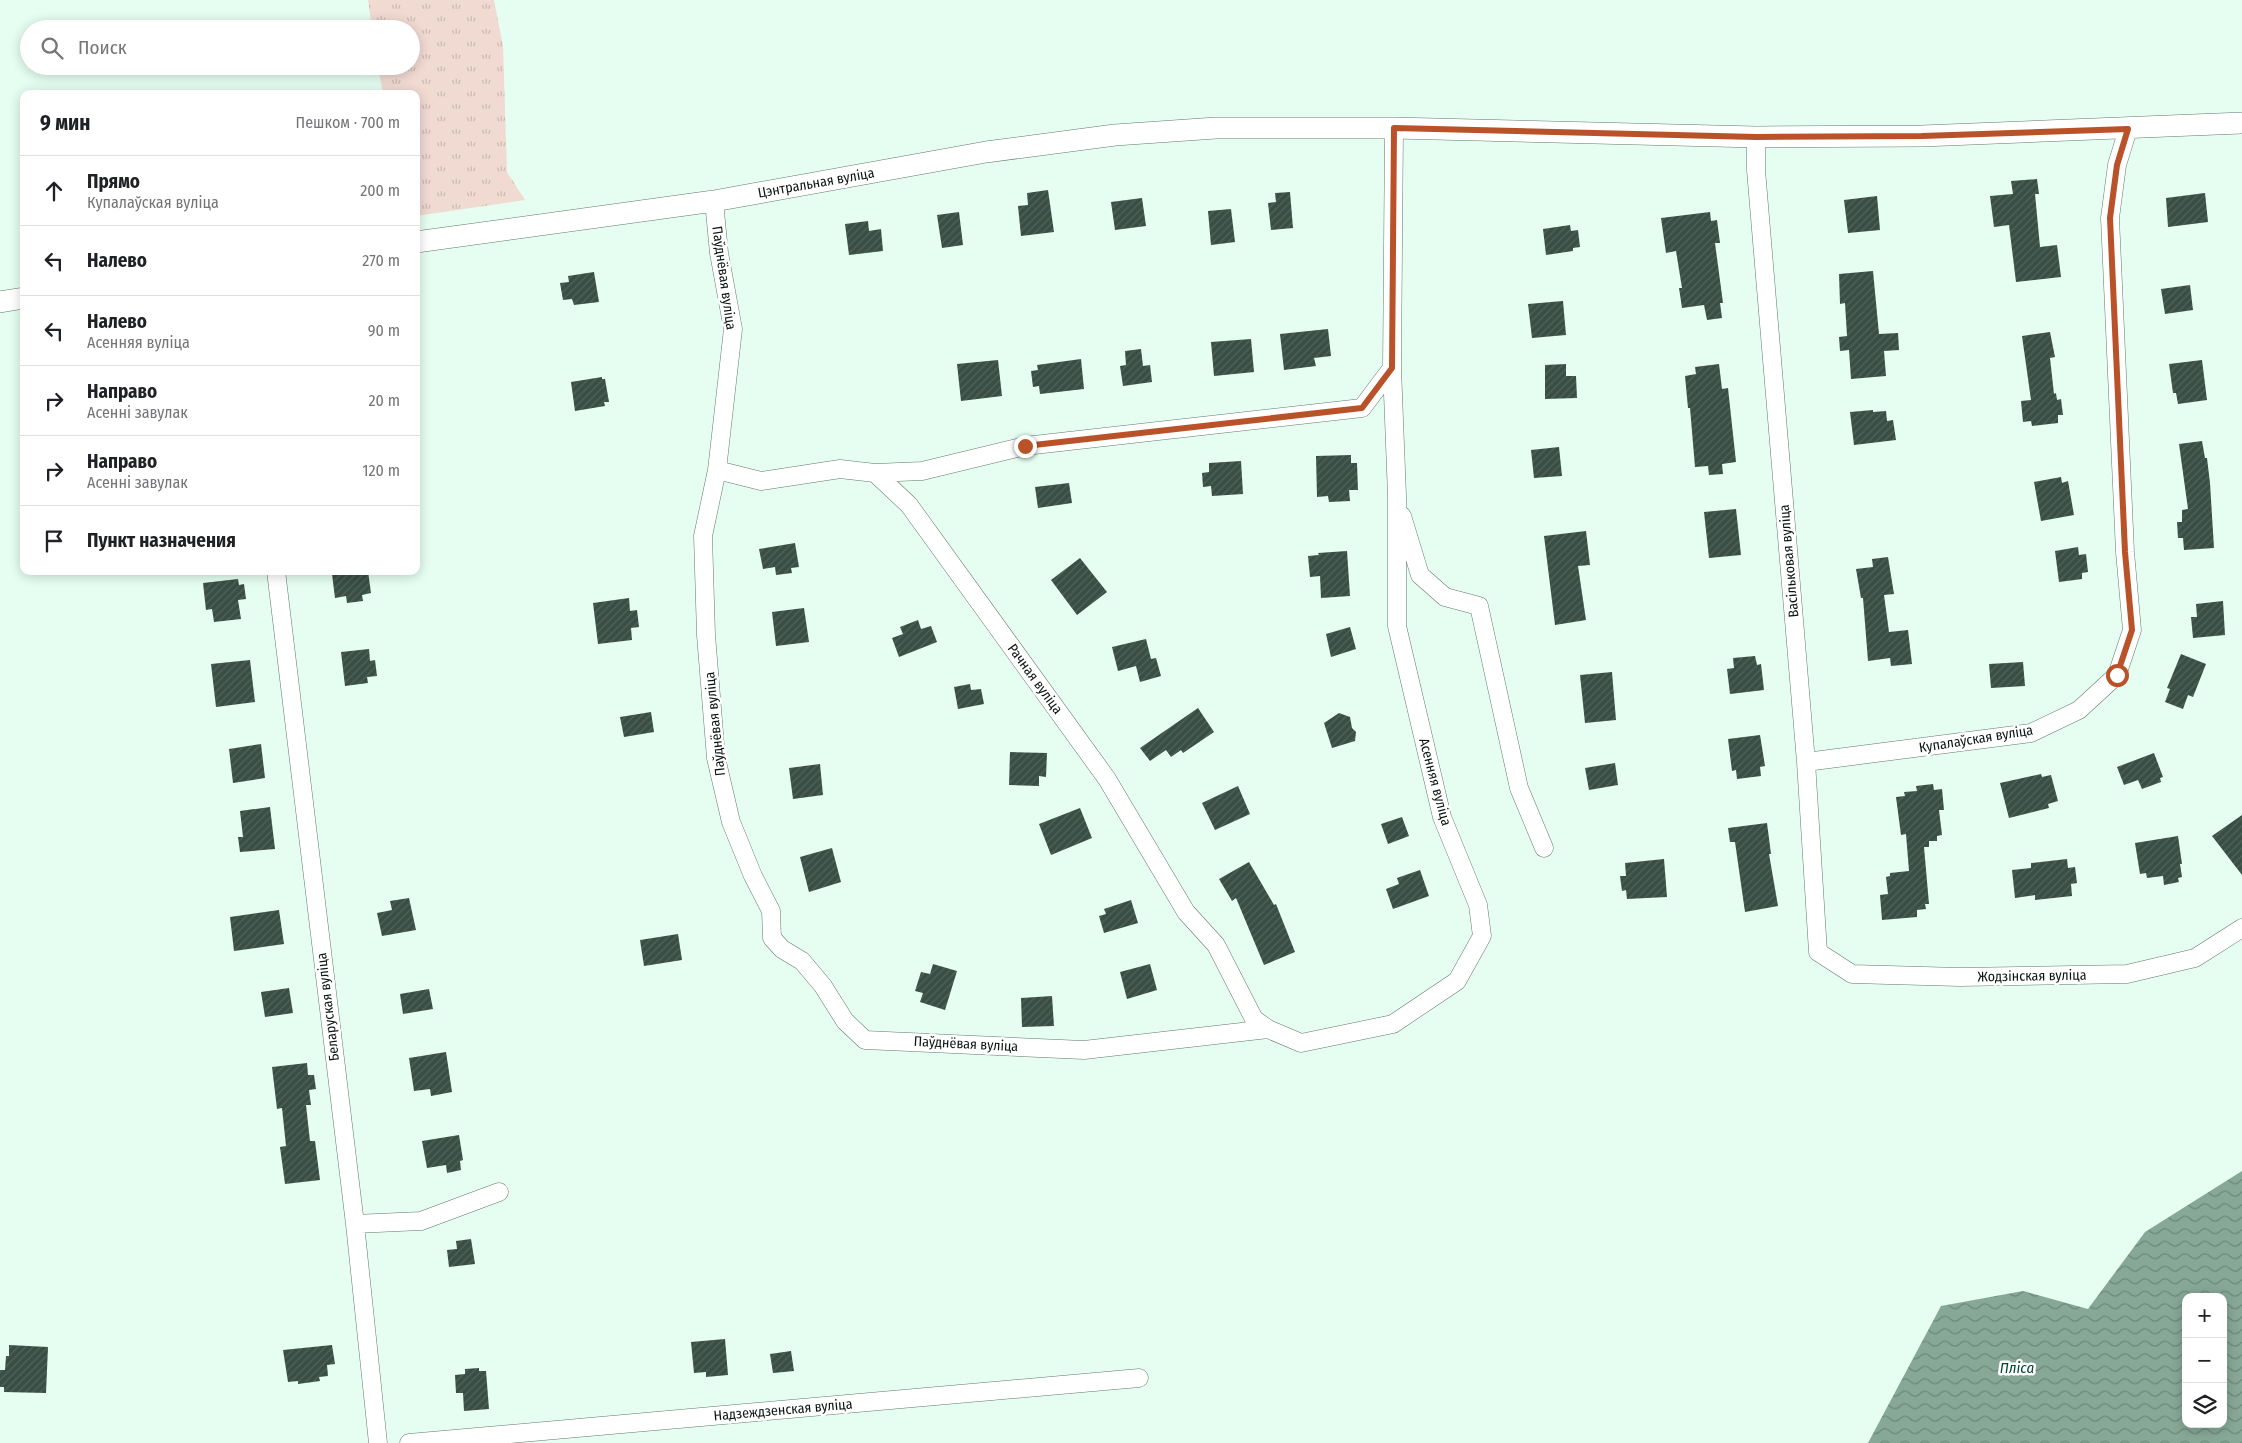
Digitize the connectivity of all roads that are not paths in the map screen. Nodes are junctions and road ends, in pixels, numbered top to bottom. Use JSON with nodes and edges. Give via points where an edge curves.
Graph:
{"nodes":[{"id":1,"x":2242,"y":123,"type":"edge"},
{"id":2,"x":1394,"y":128,"type":"junction"},
{"id":3,"x":2128,"y":129,"type":"junction"},
{"id":4,"x":1756,"y":137,"type":"junction"},
{"id":5,"x":714,"y":201,"type":"junction"},
{"id":6,"x":420,"y":241,"type":"edge"},
{"id":7,"x":20,"y":299,"type":"edge"},
{"id":8,"x":0,"y":302,"type":"edge"},
{"id":9,"x":1392,"y":368,"type":"junction"},
{"id":10,"x":717,"y":470,"type":"junction"},
{"id":11,"x":875,"y":473,"type":"junction"},
{"id":12,"x":1396,"y":496,"type":"junction"},
{"id":13,"x":277,"y":575,"type":"edge"},
{"id":14,"x":1806,"y":762,"type":"junction"},
{"id":15,"x":1544,"y":848,"type":"dead end"},
{"id":16,"x":2242,"y":928,"type":"edge"},
{"id":17,"x":1818,"y":952,"type":"joint"},
{"id":18,"x":1268,"y":1029,"type":"junction"},
{"id":19,"x":499,"y":1192,"type":"dead end"},
{"id":20,"x":363,"y":1224,"type":"junction"},
{"id":21,"x":1139,"y":1378,"type":"dead end"},
{"id":22,"x":417,"y":1442,"type":"edge"},
{"id":23,"x":378,"y":1443,"type":"edge"}],
"edges":[{"from":1,"to":3,"type":"street","name":"Цэнтральная вуліца"},
{"from":2,"to":4,"type":"street","name":"Цэнтральная вуліца"},
{"from":2,"to":5,"type":"street","name":"Цэнтральная вуліца","via":[[1216,128],[1115,135],[986,152]]},
{"from":2,"to":9,"type":"street","name":"Асенняя вуліца"},
{"from":3,"to":4,"type":"street","name":"Цэнтральная вуліца","via":[[1922,136]]},
{"from":3,"to":14,"type":"street","name":"Купалаўская вуліца","via":[[2117,165],[2110,218],[2125,552],[2132,630],[2117,675],[2079,710],[2031,733]]},
{"from":4,"to":14,"type":"street","name":"Васільковая вуліца","via":[[1756,170]]},
{"from":5,"to":6,"type":"street","name":"Цэнтральная вуліца"},
{"from":5,"to":10,"type":"street","name":"Паўднёвая вуліца","via":[[718,253],[732,329]]},
{"from":7,"to":8,"type":"street"},
{"from":9,"to":11,"type":"street","via":[[1362,408],[1025,446],[922,471]]},
{"from":9,"to":12,"type":"street","name":"Асенняя вуліца"},
{"from":10,"to":11,"type":"street","via":[[760,481],[840,470]]},
{"from":10,"to":18,"type":"street","name":"Паўднёвая вуліца","via":[[703,536],[706,634],[716,758],[730,822],[752,876],[771,910],[772,938],[782,949],[802,961],[824,986],[845,1021],[865,1040],[1084,1050]]},
{"from":11,"to":18,"type":"street","name":"Рачная вуліца","via":[[909,505],[1107,780],[1186,912],[1216,945],[1254,1019]]},
{"from":12,"to":15,"type":"street","name":"Асенняя вуліца","via":[[1420,575],[1446,597],[1479,606],[1519,788]]},
{"from":12,"to":18,"type":"street","name":"Асенняя вуліца","via":[[1397,626],[1442,817],[1478,905],[1482,936],[1457,981],[1393,1024],[1301,1043]]},
{"from":13,"to":20,"type":"street","name":"Беларуская вуліца"},
{"from":14,"to":17,"type":"street","name":"Васільковая вуліца"},
{"from":16,"to":17,"type":"street","name":"Жодзінская вуліца","via":[[2195,958],[2127,974],[1960,977],[1852,974]]},
{"from":19,"to":20,"type":"street","via":[[422,1221]]},
{"from":20,"to":23,"type":"street","name":"Беларуская вуліца"},
{"from":21,"to":22,"type":"street","name":"Надзеждзенская вуліца"}]}
